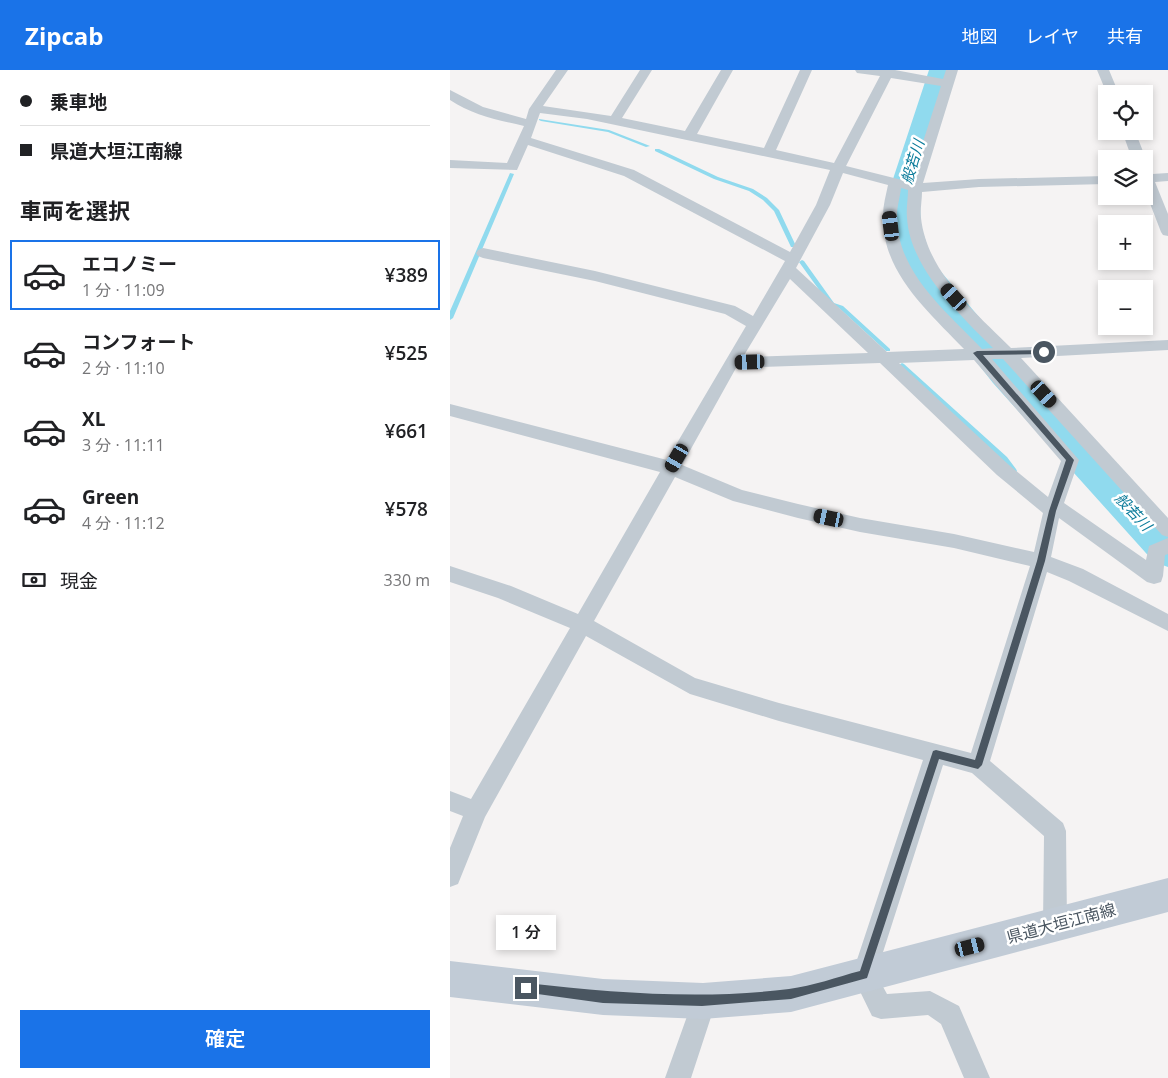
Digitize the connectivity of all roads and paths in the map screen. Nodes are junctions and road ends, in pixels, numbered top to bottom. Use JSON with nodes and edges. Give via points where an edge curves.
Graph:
{"nodes":[{"id":1,"x":562,"y":70,"type":"edge"},
{"id":2,"x":646,"y":70,"type":"edge"},
{"id":3,"x":727,"y":70,"type":"edge"},
{"id":4,"x":806,"y":70,"type":"edge"},
{"id":5,"x":861,"y":70,"type":"edge"},
{"id":6,"x":1103,"y":70,"type":"edge"},
{"id":7,"x":888,"y":73,"type":"edge"},
{"id":8,"x":948,"y":79,"type":"edge"},
{"id":9,"x":931,"y":81,"type":"joint"},
{"id":10,"x":1109,"y":85,"type":"edge"},
{"id":11,"x":450,"y":94,"type":"edge"},
{"id":12,"x":535,"y":109,"type":"junction"},
{"id":13,"x":614,"y":121,"type":"junction"},
{"id":14,"x":531,"y":124,"type":"junction"},
{"id":15,"x":689,"y":136,"type":"junction"},
{"id":16,"x":525,"y":140,"type":"junction"},
{"id":17,"x":768,"y":153,"type":"junction"},
{"id":18,"x":450,"y":164,"type":"edge"},
{"id":19,"x":838,"y":168,"type":"junction"},
{"id":20,"x":1153,"y":177,"type":"edge"},
{"id":21,"x":1168,"y":178,"type":"edge"},
{"id":22,"x":1098,"y":180,"type":"edge"},
{"id":23,"x":904,"y":185,"type":"junction"},
{"id":24,"x":1153,"y":195,"type":"edge"},
{"id":25,"x":1168,"y":232,"type":"edge"},
{"id":26,"x":483,"y":253,"type":"dead end"},
{"id":27,"x":790,"y":264,"type":"junction"},
{"id":28,"x":755,"y":324,"type":"junction"},
{"id":29,"x":1168,"y":345,"type":"edge"},
{"id":30,"x":979,"y":353,"type":"junction"},
{"id":31,"x":1003,"y":353,"type":"junction"},
{"id":32,"x":882,"y":358,"type":"junction"},
{"id":33,"x":731,"y":363,"type":"junction"},
{"id":34,"x":450,"y":410,"type":"edge"},
{"id":35,"x":671,"y":468,"type":"junction"},
{"id":36,"x":1053,"y":508,"type":"junction"},
{"id":37,"x":1168,"y":530,"type":"edge"},
{"id":38,"x":1162,"y":548,"type":"edge"},
{"id":39,"x":1041,"y":561,"type":"junction"},
{"id":40,"x":450,"y":574,"type":"edge"},
{"id":41,"x":1168,"y":623,"type":"edge"},
{"id":42,"x":583,"y":625,"type":"junction"},
{"id":43,"x":936,"y":754,"type":"junction"},
{"id":44,"x":978,"y":765,"type":"junction"},
{"id":45,"x":450,"y":801,"type":"edge"},
{"id":46,"x":476,"y":811,"type":"junction"},
{"id":47,"x":450,"y":876,"type":"edge"},
{"id":48,"x":1168,"y":895,"type":"edge"},
{"id":49,"x":1056,"y":925,"type":"junction"},
{"id":50,"x":864,"y":975,"type":"junction"},
{"id":51,"x":450,"y":979,"type":"edge"},
{"id":52,"x":699,"y":1017,"type":"dead end"},
{"id":53,"x":678,"y":1078,"type":"edge"},
{"id":54,"x":977,"y":1078,"type":"edge"}],
"edges":[{"from":1,"to":12,"type":"street"},
{"from":2,"to":13,"type":"street"},
{"from":3,"to":15,"type":"street"},
{"from":4,"to":17,"type":"street"},
{"from":5,"to":7,"type":"street"},
{"from":6,"to":10,"type":"street"},
{"from":7,"to":9,"type":"street"},
{"from":7,"to":19,"type":"street"},
{"from":8,"to":9,"type":"street"},
{"from":8,"to":23,"type":"street"},
{"from":11,"to":14,"type":"street","via":[[491,115]]},
{"from":12,"to":13,"type":"street"},
{"from":12,"to":14,"type":"street"},
{"from":13,"to":15,"type":"street"},
{"from":14,"to":16,"type":"street"},
{"from":15,"to":17,"type":"street"},
{"from":16,"to":18,"type":"street","via":[[512,168]]},
{"from":16,"to":27,"type":"street","via":[[630,173]]},
{"from":17,"to":19,"type":"street"},
{"from":19,"to":23,"type":"street"},
{"from":19,"to":27,"type":"street","via":[[823,205]]},
{"from":20,"to":21,"type":"street"},
{"from":22,"to":23,"type":"street"},
{"from":23,"to":30,"type":"street","via":[[890,216],[892,236],[903,270],[922,296]]},
{"from":23,"to":31,"type":"street","via":[[924,255],[942,284]]},
{"from":24,"to":25,"type":"street"},
{"from":26,"to":28,"type":"street","via":[[595,276],[730,310]]},
{"from":27,"to":28,"type":"street"},
{"from":27,"to":32,"type":"street","via":[[809,287]]},
{"from":28,"to":33,"type":"street"},
{"from":29,"to":31,"type":"street"},
{"from":30,"to":31,"type":"street"},
{"from":30,"to":32,"type":"street"},
{"from":30,"to":36,"type":"street","via":[[1070,460]]},
{"from":31,"to":37,"type":"street"},
{"from":32,"to":33,"type":"street"},
{"from":32,"to":36,"type":"street","via":[[1003,470]]},
{"from":33,"to":35,"type":"street"},
{"from":34,"to":35,"type":"street"},
{"from":35,"to":39,"type":"street","via":[[739,496],[798,511]]},
{"from":35,"to":42,"type":"street"},
{"from":36,"to":38,"type":"street","via":[[1154,576]]},
{"from":36,"to":39,"type":"street"},
{"from":39,"to":41,"type":"street","via":[[1076,575]]},
{"from":39,"to":44,"type":"street"},
{"from":40,"to":42,"type":"street","via":[[504,592]]},
{"from":42,"to":43,"type":"street","via":[[690,685]]},
{"from":42,"to":46,"type":"street"},
{"from":43,"to":44,"type":"street"},
{"from":43,"to":50,"type":"street"},
{"from":44,"to":49,"type":"street","via":[[1055,831]]},
{"from":45,"to":46,"type":"street"},
{"from":46,"to":47,"type":"street"},
{"from":48,"to":49,"type":"main road","name":"県道大垣江南線"},
{"from":49,"to":50,"type":"main road","name":"県道大垣江南線"},
{"from":50,"to":51,"type":"main road","name":"県道大垣江南線","via":[[791,994],[702,1001],[603,997]]},
{"from":50,"to":54,"type":"street","via":[[881,1006],[930,1004],[950,1015]]},
{"from":52,"to":53,"type":"street"}]}
